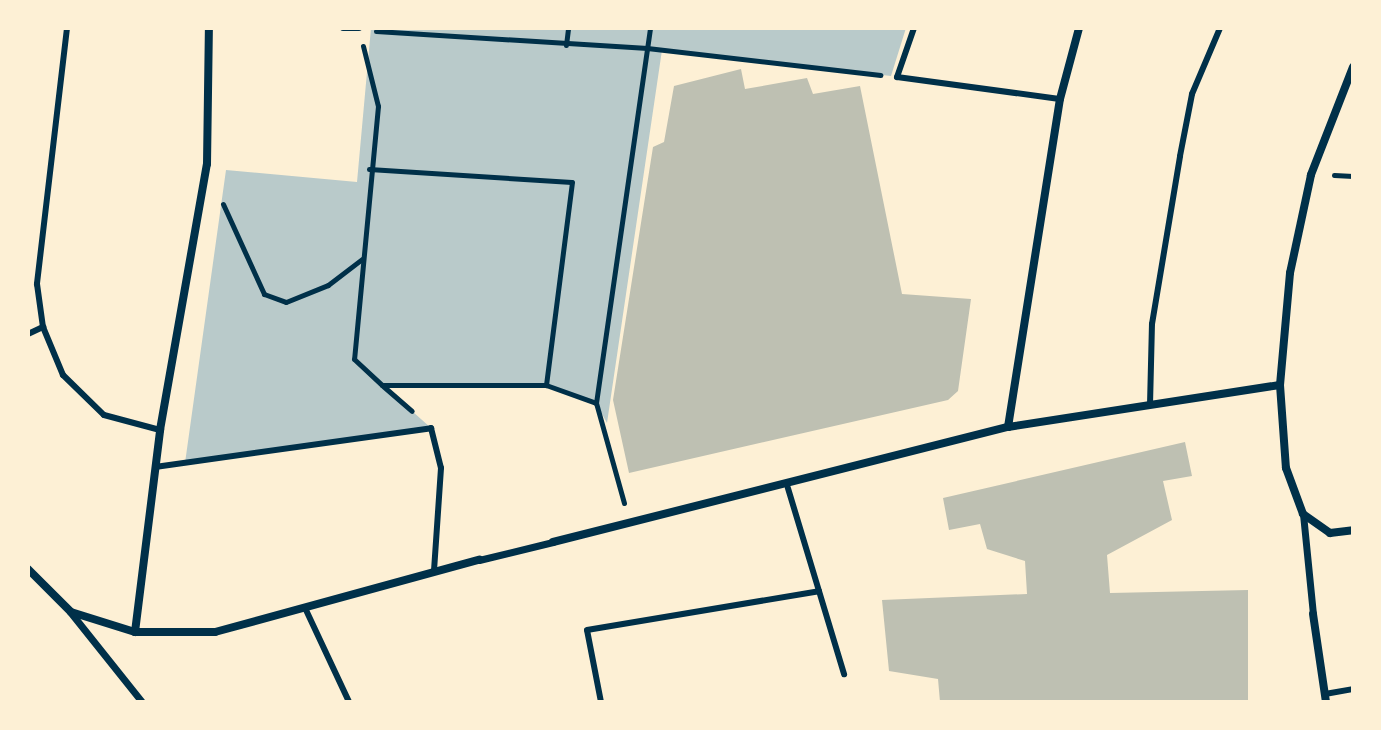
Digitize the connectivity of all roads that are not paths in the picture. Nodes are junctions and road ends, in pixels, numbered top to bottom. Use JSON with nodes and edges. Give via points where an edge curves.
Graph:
{"nodes":[{"id":1,"x":67,"y":28,"type":"edge"},
{"id":2,"x":209,"y":28,"type":"edge"},
{"id":3,"x":343,"y":28,"type":"edge"},
{"id":4,"x":914,"y":28,"type":"edge"},
{"id":5,"x":1079,"y":28,"type":"edge"},
{"id":6,"x":1220,"y":28,"type":"edge"},
{"id":7,"x":359,"y":29,"type":"edge"},
{"id":8,"x":1353,"y":67,"type":"edge"},
{"id":9,"x":1060,"y":99,"type":"junction"},
{"id":10,"x":43,"y":327,"type":"junction"},
{"id":11,"x":28,"y":334,"type":"edge"},
{"id":12,"x":1280,"y":385,"type":"junction"},
{"id":13,"x":1150,"y":405,"type":"junction"},
{"id":14,"x":1008,"y":427,"type":"junction"},
{"id":15,"x":160,"y":430,"type":"junction"},
{"id":16,"x":155,"y":467,"type":"junction"},
{"id":17,"x":788,"y":488,"type":"junction"},
{"id":18,"x":1303,"y":514,"type":"junction"},
{"id":19,"x":1353,"y":530,"type":"edge"},
{"id":20,"x":553,"y":542,"type":"joint"},
{"id":21,"x":479,"y":560,"type":"joint"},
{"id":22,"x":28,"y":569,"type":"edge"},
{"id":23,"x":434,"y":571,"type":"junction"},
{"id":24,"x":819,"y":591,"type":"junction"},
{"id":25,"x":306,"y":610,"type":"junction"},
{"id":26,"x":71,"y":612,"type":"junction"},
{"id":27,"x":1313,"y":614,"type":"joint"},
{"id":28,"x":135,"y":632,"type":"junction"},
{"id":29,"x":844,"y":674,"type":"dead end"},
{"id":30,"x":1353,"y":689,"type":"edge"},
{"id":31,"x":1326,"y":698,"type":"edge"},
{"id":32,"x":142,"y":702,"type":"edge"},
{"id":33,"x":349,"y":702,"type":"edge"},
{"id":34,"x":601,"y":702,"type":"edge"}],
"edges":[{"from":1,"to":10,"type":"lane","via":[[37,284]]},
{"from":2,"to":15,"type":"street","via":[[207,164]]},
{"from":3,"to":7,"type":"lane"},
{"from":4,"to":9,"type":"lane","via":[[897,77]]},
{"from":5,"to":9,"type":"street"},
{"from":6,"to":13,"type":"lane","via":[[1192,94],[1180,156],[1152,324]]},
{"from":8,"to":12,"type":"street","via":[[1311,175],[1290,273]]},
{"from":9,"to":14,"type":"street"},
{"from":10,"to":11,"type":"lane"},
{"from":10,"to":15,"type":"lane","via":[[63,375],[104,415]]},
{"from":12,"to":13,"type":"street"},
{"from":12,"to":18,"type":"street","via":[[1286,468]]},
{"from":13,"to":14,"type":"street"},
{"from":14,"to":17,"type":"street"},
{"from":15,"to":16,"type":"street"},
{"from":16,"to":23,"type":"lane","via":[[431,428],[441,468]]},
{"from":16,"to":28,"type":"street"},
{"from":17,"to":20,"type":"street"},
{"from":17,"to":24,"type":"lane"},
{"from":18,"to":19,"type":"street","via":[[1330,533]]},
{"from":18,"to":27,"type":"street"},
{"from":20,"to":21,"type":"street"},
{"from":21,"to":23,"type":"street"},
{"from":22,"to":26,"type":"street"},
{"from":23,"to":25,"type":"street"},
{"from":24,"to":29,"type":"lane"},
{"from":24,"to":34,"type":"lane","via":[[587,630]]},
{"from":25,"to":28,"type":"street","via":[[215,632]]},
{"from":25,"to":33,"type":"lane"},
{"from":26,"to":28,"type":"street"},
{"from":26,"to":32,"type":"street"},
{"from":27,"to":31,"type":"street"},
{"from":30,"to":31,"type":"lane"}]}
